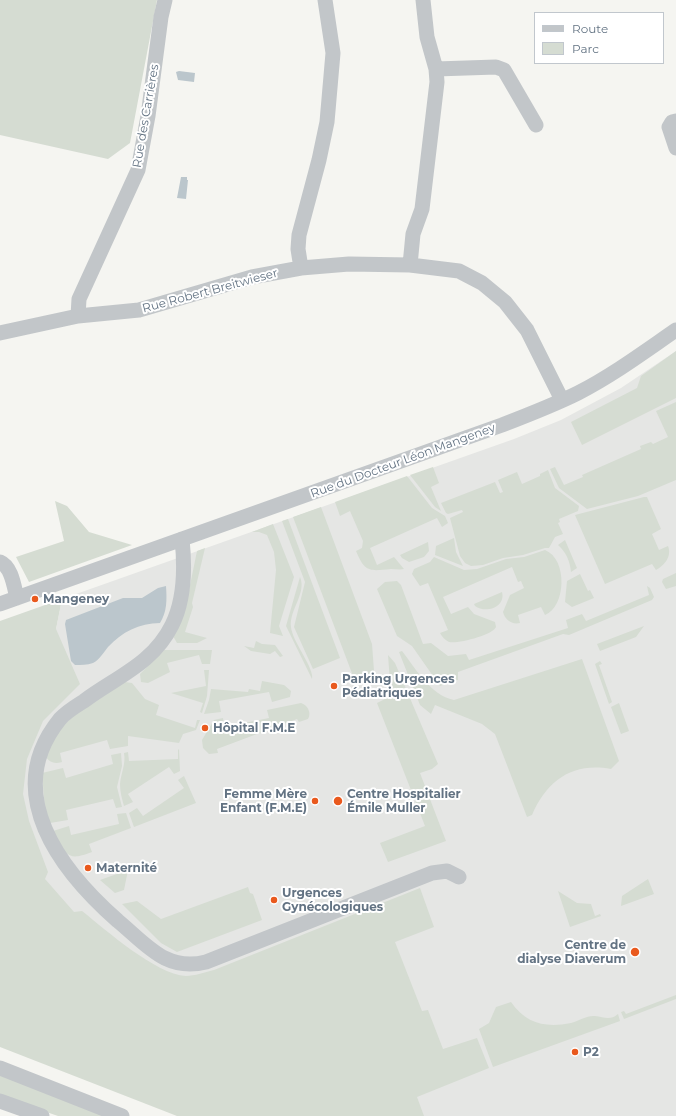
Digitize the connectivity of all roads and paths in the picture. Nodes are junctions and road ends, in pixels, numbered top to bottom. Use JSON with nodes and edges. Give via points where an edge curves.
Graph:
{"nodes":[{"id":1,"x":165,"y":0,"type":"edge"},
{"id":2,"x":325,"y":0,"type":"edge"},
{"id":3,"x":423,"y":0,"type":"edge"},
{"id":4,"x":436,"y":69,"type":"junction"},
{"id":5,"x":673,"y":124,"type":"edge"},
{"id":6,"x":536,"y":125,"type":"dead end"},
{"id":7,"x":676,"y":148,"type":"edge"},
{"id":8,"x":410,"y":265,"type":"junction"},
{"id":9,"x":301,"y":268,"type":"junction"},
{"id":10,"x":78,"y":316,"type":"junction"},
{"id":11,"x":676,"y":330,"type":"edge"},
{"id":12,"x":0,"y":333,"type":"edge"},
{"id":13,"x":562,"y":400,"type":"junction"},
{"id":14,"x":182,"y":539,"type":"junction"},
{"id":15,"x":0,"y":562,"type":"edge"},
{"id":16,"x":17,"y":598,"type":"junction"},
{"id":17,"x":0,"y":604,"type":"edge"},
{"id":18,"x":459,"y":877,"type":"dead end"},
{"id":19,"x":0,"y":1068,"type":"edge"},
{"id":20,"x":0,"y":1101,"type":"edge"},
{"id":21,"x":42,"y":1116,"type":"edge"},
{"id":22,"x":122,"y":1116,"type":"edge"}],
"edges":[{"from":1,"to":10,"type":"street","name":"Rue des Carrières","via":[[138,170],[79,299]]},
{"from":2,"to":9,"type":"street","via":[[333,53],[328,122],[299,235]]},
{"from":3,"to":4,"type":"street","via":[[427,37]]},
{"from":4,"to":6,"type":"street","via":[[496,67],[504,70]]},
{"from":4,"to":8,"type":"street","via":[[437,82],[422,209],[413,234]]},
{"from":5,"to":7,"type":"street"},
{"from":8,"to":9,"type":"street","name":"Rue Robert Breitwieser","via":[[349,264]]},
{"from":8,"to":13,"type":"street","name":"Rue Robert Breitwieser","via":[[459,271],[482,283],[505,302],[527,330]]},
{"from":9,"to":10,"type":"street","name":"Rue Robert Breitwieser","via":[[252,277],[139,310]]},
{"from":10,"to":12,"type":"street","name":"Rue Robert Breitwieser"},
{"from":11,"to":13,"type":"street","name":"Rue du Docteur Léon Mangeney","via":[[618,370]]},
{"from":13,"to":14,"type":"street","name":"Rue du Docteur Léon Mangeney","via":[[502,425]]},
{"from":14,"to":16,"type":"street","name":"Rue du Docteur Léon Mangeney"},
{"from":14,"to":18,"type":"street","via":[[184,566],[180,601],[172,626],[161,643],[140,665],[85,699],[60,719],[43,742],[38,754],[32,784],[35,810],[48,842],[64,867],[94,900],[147,946],[166,960],[183,965],[206,962],[432,873],[447,871]]},
{"from":15,"to":16,"type":"street","via":[[5,564],[10,573]]},
{"from":16,"to":17,"type":"street","name":"Rue du Docteur Léon Mangeney"},
{"from":19,"to":22,"type":"street"},
{"from":20,"to":21,"type":"street"}]}
